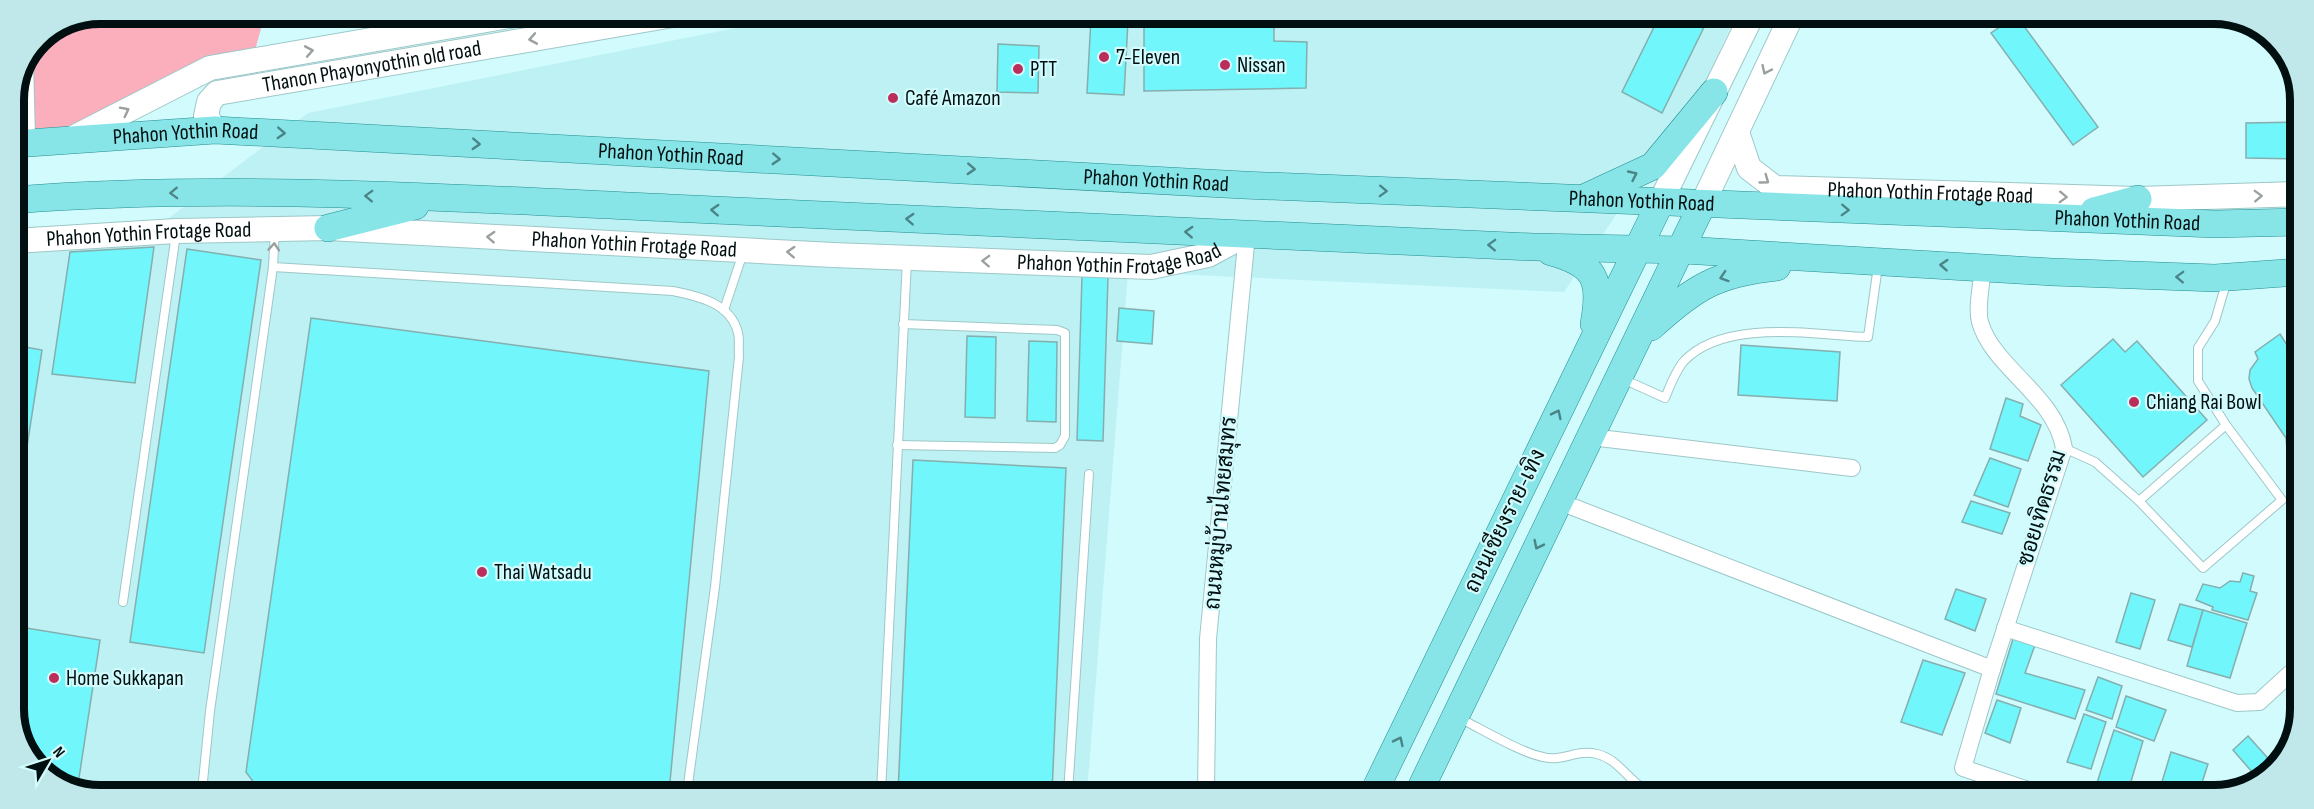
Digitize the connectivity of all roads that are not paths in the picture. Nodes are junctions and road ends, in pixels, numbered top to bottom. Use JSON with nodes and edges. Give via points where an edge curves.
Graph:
{"nodes":[{"id":1,"x":463,"y":24,"type":"edge"},
{"id":2,"x":621,"y":24,"type":"edge"},
{"id":3,"x":1748,"y":24,"type":"edge"},
{"id":4,"x":1788,"y":24,"type":"edge"},
{"id":5,"x":28,"y":78,"type":"edge"},
{"id":6,"x":1714,"y":92,"type":"junction"},
{"id":7,"x":24,"y":120,"type":"edge"},
{"id":8,"x":215,"y":130,"type":"junction"},
{"id":9,"x":1737,"y":132,"type":"junction"},
{"id":10,"x":73,"y":138,"type":"junction"},
{"id":11,"x":24,"y":144,"type":"edge"},
{"id":12,"x":2290,"y":194,"type":"edge"},
{"id":13,"x":448,"y":198,"type":"junction"},
{"id":14,"x":24,"y":199,"type":"edge"},
{"id":15,"x":1580,"y":200,"type":"junction"},
{"id":16,"x":2138,"y":200,"type":"junction"},
{"id":17,"x":1660,"y":203,"type":"junction"},
{"id":18,"x":1702,"y":205,"type":"junction"},
{"id":19,"x":2067,"y":218,"type":"junction"},
{"id":20,"x":2290,"y":222,"type":"edge"},
{"id":21,"x":275,"y":228,"type":"junction"},
{"id":22,"x":328,"y":228,"type":"junction"},
{"id":23,"x":176,"y":231,"type":"junction"},
{"id":24,"x":1247,"y":234,"type":"junction"},
{"id":25,"x":24,"y":241,"type":"edge"},
{"id":26,"x":1533,"y":247,"type":"junction"},
{"id":27,"x":1637,"y":248,"type":"junction"},
{"id":28,"x":1683,"y":249,"type":"junction"},
{"id":29,"x":744,"y":250,"type":"junction"},
{"id":30,"x":907,"y":258,"type":"junction"},
{"id":31,"x":1844,"y":260,"type":"junction"},
{"id":32,"x":1878,"y":261,"type":"junction"},
{"id":33,"x":273,"y":267,"type":"junction"},
{"id":34,"x":1983,"y":267,"type":"junction"},
{"id":35,"x":2290,"y":273,"type":"edge"},
{"id":36,"x":2228,"y":277,"type":"junction"},
{"id":37,"x":724,"y":310,"type":"junction"},
{"id":38,"x":903,"y":324,"type":"junction"},
{"id":39,"x":1637,"y":340,"type":"junction"},
{"id":40,"x":1590,"y":346,"type":"junction"},
{"id":41,"x":1620,"y":378,"type":"junction"},
{"id":42,"x":2226,"y":425,"type":"junction"},
{"id":43,"x":1591,"y":437,"type":"junction"},
{"id":44,"x":897,"y":445,"type":"junction"},
{"id":45,"x":2064,"y":448,"type":"junction"},
{"id":46,"x":1852,"y":468,"type":"dead end"},
{"id":47,"x":1089,"y":474,"type":"dead end"},
{"id":48,"x":2139,"y":501,"type":"junction"},
{"id":49,"x":1560,"y":502,"type":"junction"},
{"id":50,"x":123,"y":602,"type":"dead end"},
{"id":51,"x":2005,"y":628,"type":"junction"},
{"id":52,"x":1992,"y":669,"type":"junction"},
{"id":53,"x":2290,"y":674,"type":"edge"},
{"id":54,"x":1455,"y":716,"type":"junction"},
{"id":55,"x":203,"y":785,"type":"edge"},
{"id":56,"x":688,"y":785,"type":"edge"},
{"id":57,"x":881,"y":785,"type":"edge"},
{"id":58,"x":1069,"y":785,"type":"edge"},
{"id":59,"x":1206,"y":785,"type":"edge"},
{"id":60,"x":1377,"y":785,"type":"edge"},
{"id":61,"x":1422,"y":785,"type":"edge"},
{"id":62,"x":1635,"y":785,"type":"edge"},
{"id":63,"x":2013,"y":785,"type":"edge"}],
"edges":[{"from":10,"to":1,"type":"main road","name":"Thanon Phayonyothin old road","one_way":true,"via":[[210,68]]},
{"from":2,"to":8,"type":"main road","name":"Thanon Phayonyothin old road","one_way":true,"via":[[217,93],[209,102],[206,116]]},
{"from":3,"to":6,"type":"main road"},
{"from":4,"to":9,"type":"main road","one_way":true},
{"from":5,"to":7,"type":"lane"},
{"from":15,"to":6,"type":"main road","one_way":true,"via":[[1653,166]]},
{"from":6,"to":17,"type":"main road"},
{"from":8,"to":10,"type":"main road","name":"Phahon Yothin Road"},
{"from":8,"to":15,"type":"main road","name":"Phahon Yothin Road","one_way":true},
{"from":9,"to":16,"type":"main road","name":"Phahon Yothin Frotage Road","one_way":true,"via":[[1749,168],[1775,188]]},
{"from":9,"to":18,"type":"main road"},
{"from":10,"to":11,"type":"main road","name":"Phahon Yothin Road"},
{"from":16,"to":12,"type":"main road","name":"Phahon Yothin Frotage Road","one_way":true},
{"from":13,"to":14,"type":"main road","name":"Phahon Yothin Road","one_way":true,"via":[[226,191]]},
{"from":13,"to":22,"type":"main road"},
{"from":24,"to":13,"type":"main road","name":"Phahon Yothin Road","one_way":true},
{"from":15,"to":17,"type":"main road","name":"Phahon Yothin Road"},
{"from":16,"to":19,"type":"main road"},
{"from":17,"to":18,"type":"main road","name":"Phahon Yothin Road"},
{"from":17,"to":27,"type":"main road","name":"ถนนเชียงราย-เทิง"},
{"from":18,"to":19,"type":"main road","name":"Phahon Yothin Road","one_way":true},
{"from":18,"to":28,"type":"main road"},
{"from":19,"to":20,"type":"main road","name":"Phahon Yothin Road","via":[[2215,224]]},
{"from":21,"to":22,"type":"main road","name":"Phahon Yothin Frotage Road"},
{"from":21,"to":23,"type":"main road","name":"Phahon Yothin Frotage Road"},
{"from":33,"to":21,"type":"lane","one_way":true},
{"from":29,"to":22,"type":"main road","name":"Phahon Yothin Frotage Road","one_way":true},
{"from":23,"to":25,"type":"main road","name":"Phahon Yothin Frotage Road"},
{"from":23,"to":50,"type":"lane"},
{"from":26,"to":24,"type":"main road","name":"Phahon Yothin Road","one_way":true},
{"from":24,"to":30,"type":"main road","name":"Phahon Yothin Frotage Road","one_way":true,"via":[[1208,255],[1151,267]]},
{"from":24,"to":59,"type":"street","name":"ถนนหมู่บ้านไทยสมุทร","via":[[1208,639]]},
{"from":26,"to":27,"type":"main road","name":"Phahon Yothin Road"},
{"from":26,"to":40,"type":"main road","via":[[1578,259],[1591,272],[1597,287]]},
{"from":27,"to":28,"type":"main road","name":"Phahon Yothin Road"},
{"from":27,"to":40,"type":"main road","name":"ถนนเชียงราย-เทิง"},
{"from":28,"to":31,"type":"main road","name":"Phahon Yothin Road"},
{"from":28,"to":39,"type":"main road"},
{"from":30,"to":29,"type":"main road","name":"Phahon Yothin Frotage Road","one_way":true},
{"from":29,"to":37,"type":"lane"},
{"from":30,"to":38,"type":"lane"},
{"from":31,"to":32,"type":"main road","name":"Phahon Yothin Road"},
{"from":31,"to":39,"type":"main road","one_way":true,"via":[[1754,269],[1720,277],[1684,296]]},
{"from":34,"to":32,"type":"main road","name":"Phahon Yothin Road","one_way":true},
{"from":32,"to":41,"type":"lane","via":[[1868,337],[1731,335],[1702,346],[1683,362],[1665,398]]},
{"from":33,"to":37,"type":"lane","via":[[673,291],[704,298]]},
{"from":33,"to":55,"type":"lane"},
{"from":36,"to":34,"type":"main road","name":"Phahon Yothin Road","one_way":true},
{"from":34,"to":45,"type":"street","name":"ซอยเทิดธรรม","via":[[1979,321],[1988,340],[2053,417]]},
{"from":35,"to":36,"type":"main road","name":"Phahon Yothin Road"},
{"from":36,"to":42,"type":"lane","via":[[2215,321],[2198,348],[2198,381]]},
{"from":37,"to":56,"type":"lane","via":[[738,332],[739,357],[715,587]]},
{"from":38,"to":44,"type":"lane"},
{"from":38,"to":44,"type":"lane","via":[[1065,333],[1065,436],[1055,448]]},
{"from":39,"to":41,"type":"main road"},
{"from":60,"to":40,"type":"main road","name":"ถนนเชียงราย-เทิง","one_way":true},
{"from":41,"to":43,"type":"main road"},
{"from":42,"to":48,"type":"lane"},
{"from":42,"to":48,"type":"lane","via":[[2282,500],[2203,568]]},
{"from":43,"to":46,"type":"street"},
{"from":43,"to":49,"type":"main road"},
{"from":44,"to":57,"type":"lane"},
{"from":45,"to":48,"type":"lane","via":[[2095,462]]},
{"from":45,"to":51,"type":"street","name":"ซอยเทิดธรรม"},
{"from":47,"to":58,"type":"lane"},
{"from":49,"to":52,"type":"street"},
{"from":49,"to":54,"type":"main road","one_way":true},
{"from":51,"to":52,"type":"street","name":"ซอยเทิดธรรม"},
{"from":51,"to":53,"type":"street","via":[[2237,703],[2259,702]]},
{"from":52,"to":63,"type":"street","name":"ซอยเทิดธรรม","via":[[1963,768]]},
{"from":54,"to":61,"type":"main road"},
{"from":54,"to":62,"type":"lane","via":[[1541,757],[1598,754],[1621,768]]}]}
